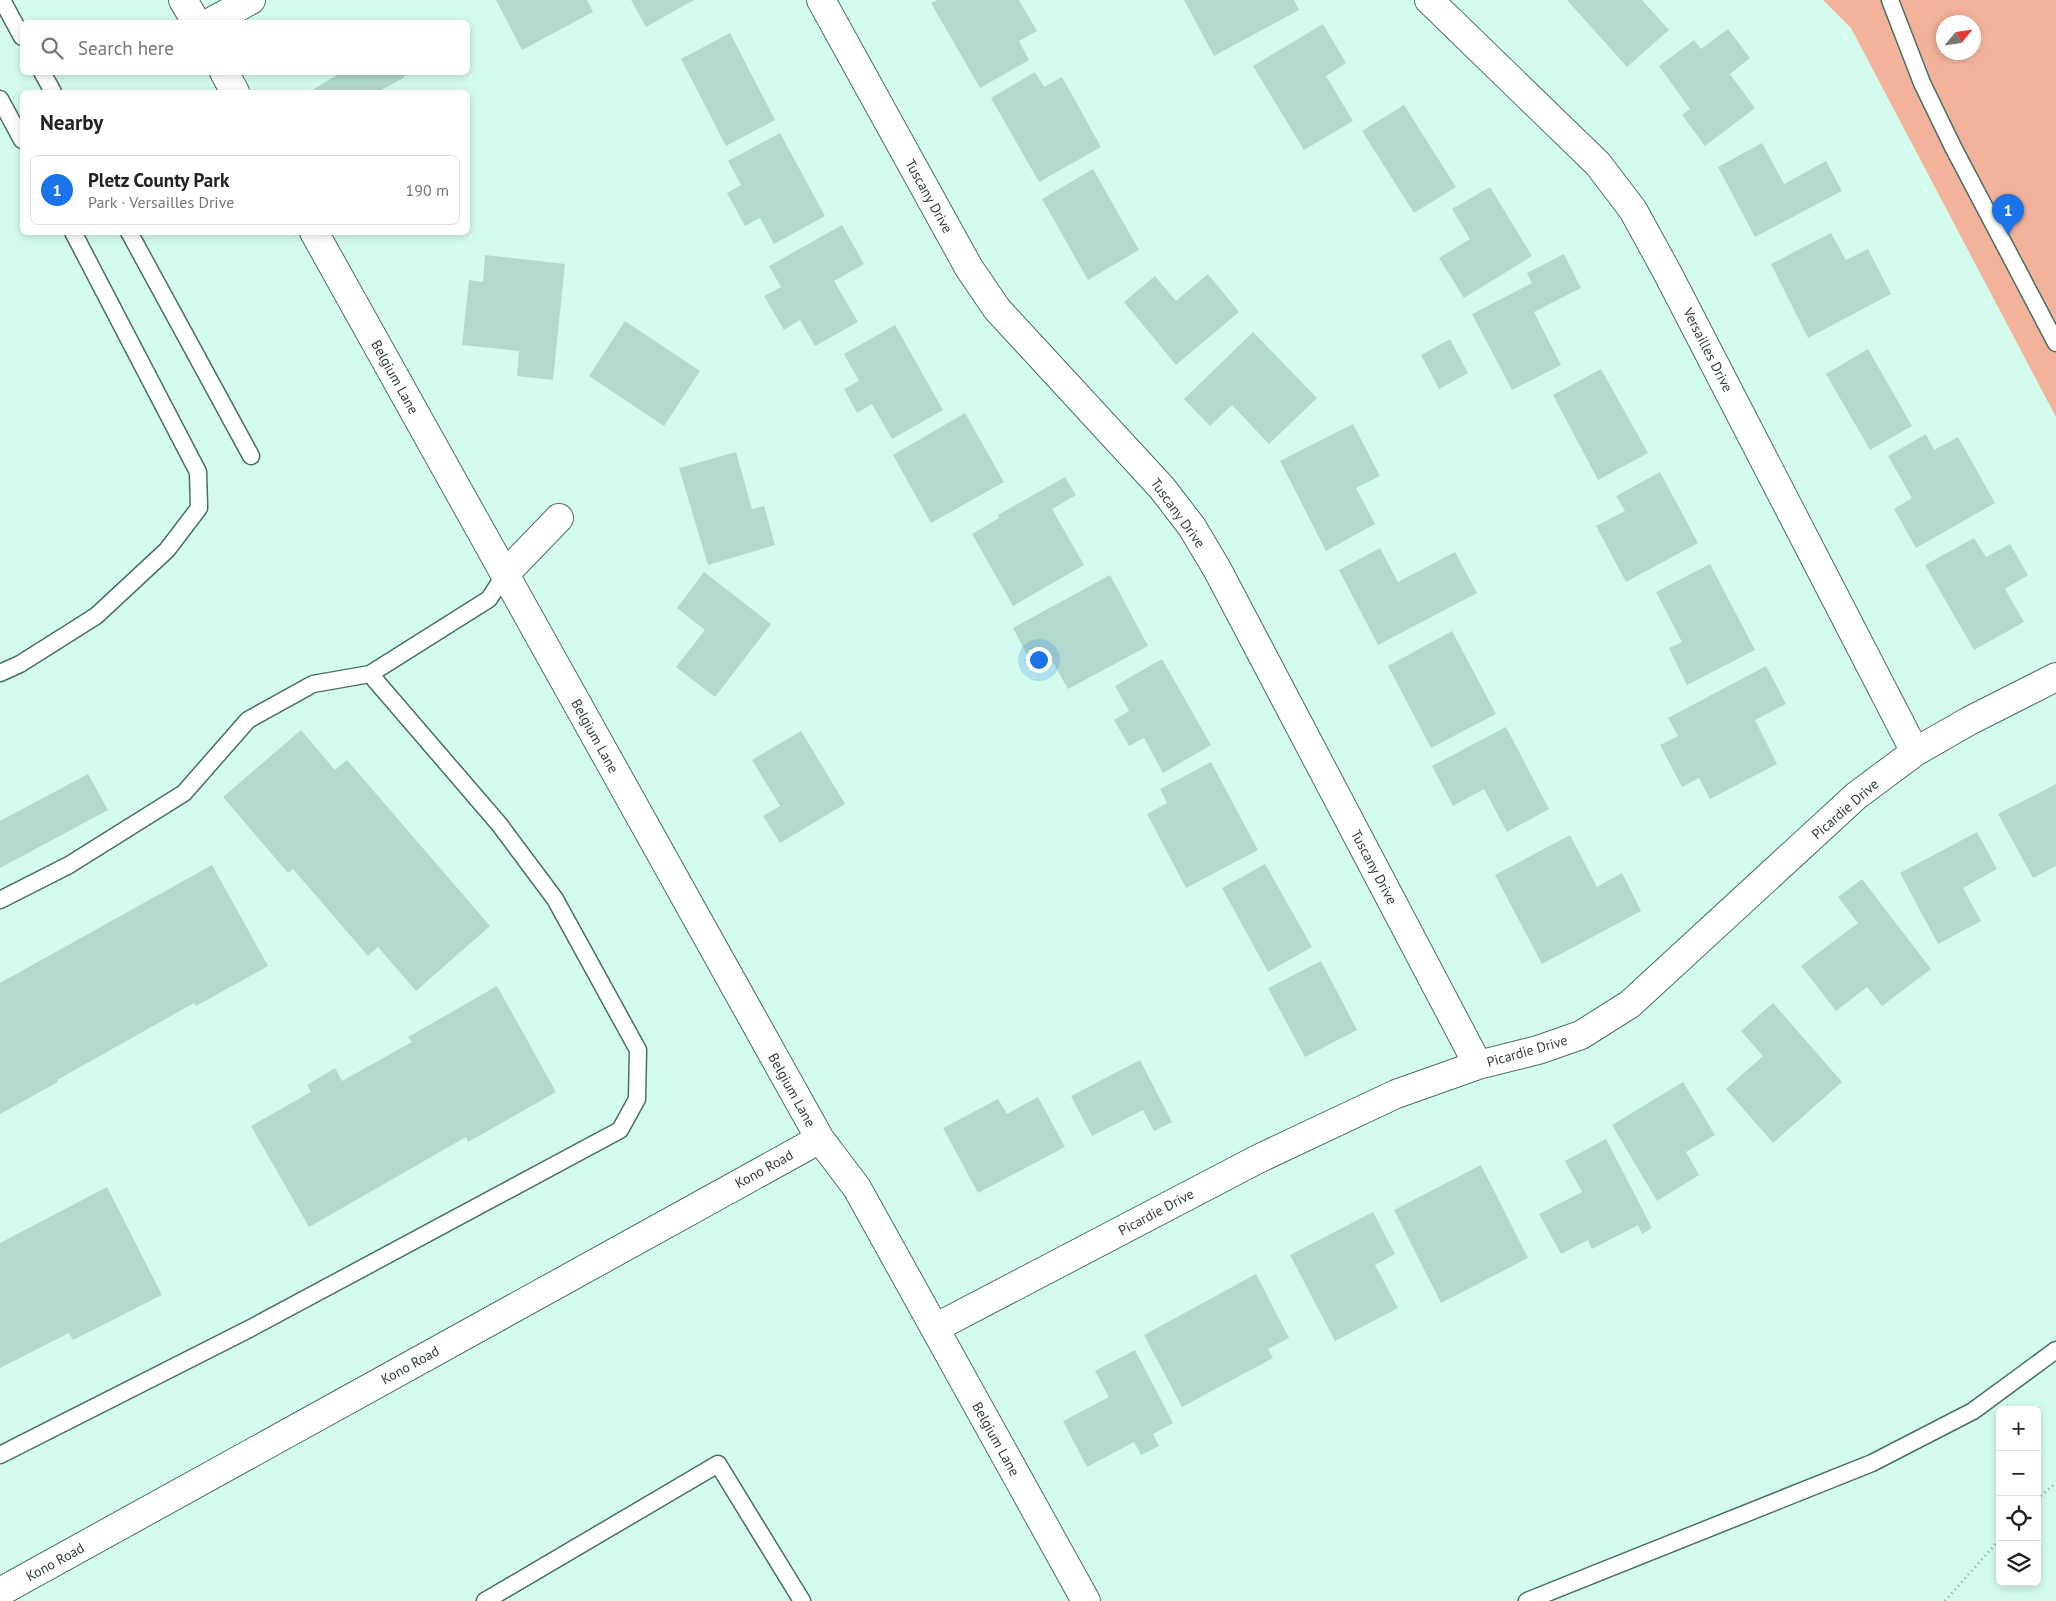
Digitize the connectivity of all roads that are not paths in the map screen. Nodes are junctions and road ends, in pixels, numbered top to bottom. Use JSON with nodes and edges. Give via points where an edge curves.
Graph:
{"nodes":[{"id":1,"x":2,"y":0,"type":"edge"},
{"id":2,"x":183,"y":0,"type":"edge"},
{"id":3,"x":251,"y":0,"type":"edge"},
{"id":4,"x":821,"y":0,"type":"edge"},
{"id":5,"x":1429,"y":0,"type":"edge"},
{"id":6,"x":1890,"y":0,"type":"edge"},
{"id":7,"x":195,"y":20,"type":"edge"},
{"id":8,"x":215,"y":20,"type":"edge"},
{"id":9,"x":20,"y":34,"type":"edge"},
{"id":10,"x":44,"y":75,"type":"edge"},
{"id":11,"x":226,"y":75,"type":"edge"},
{"id":12,"x":52,"y":90,"type":"edge"},
{"id":13,"x":234,"y":90,"type":"edge"},
{"id":14,"x":0,"y":99,"type":"edge"},
{"id":15,"x":20,"y":136,"type":"edge"},
{"id":16,"x":75,"y":235,"type":"edge"},
{"id":17,"x":131,"y":235,"type":"edge"},
{"id":18,"x":316,"y":235,"type":"edge"},
{"id":19,"x":2056,"y":343,"type":"edge"},
{"id":20,"x":251,"y":456,"type":"dead end"},
{"id":21,"x":559,"y":518,"type":"dead end"},
{"id":22,"x":505,"y":574,"type":"junction"},
{"id":23,"x":0,"y":673,"type":"edge"},
{"id":24,"x":370,"y":674,"type":"junction"},
{"id":25,"x":2056,"y":677,"type":"edge"},
{"id":26,"x":1915,"y":752,"type":"junction"},
{"id":27,"x":0,"y":900,"type":"edge"},
{"id":28,"x":1478,"y":1065,"type":"junction"},
{"id":29,"x":820,"y":1139,"type":"junction"},
{"id":30,"x":934,"y":1328,"type":"junction"},
{"id":31,"x":2056,"y":1350,"type":"edge"},
{"id":32,"x":0,"y":1455,"type":"edge"},
{"id":33,"x":0,"y":1592,"type":"edge"},
{"id":34,"x":485,"y":1601,"type":"edge"},
{"id":35,"x":802,"y":1601,"type":"edge"},
{"id":36,"x":1086,"y":1601,"type":"edge"},
{"id":37,"x":1527,"y":1601,"type":"edge"}],
"edges":[{"from":1,"to":9,"type":"lane"},
{"from":2,"to":7,"type":"street"},
{"from":3,"to":8,"type":"street"},
{"from":4,"to":28,"type":"street","name":"Tuscany Drive","via":[[969,268],[997,309],[1162,488],[1192,527]]},
{"from":5,"to":26,"type":"street","name":"Versailles Drive","via":[[1598,164],[1633,210]]},
{"from":6,"to":19,"type":"lane","via":[[1929,99]]},
{"from":10,"to":12,"type":"lane"},
{"from":11,"to":13,"type":"street"},
{"from":14,"to":15,"type":"lane"},
{"from":16,"to":23,"type":"lane","via":[[198,472],[199,508],[167,550],[96,616]]},
{"from":17,"to":20,"type":"lane"},
{"from":18,"to":22,"type":"street","name":"Belgium Lane"},
{"from":21,"to":22,"type":"street"},
{"from":22,"to":24,"type":"lane","via":[[489,599]]},
{"from":22,"to":29,"type":"street","name":"Belgium Lane"},
{"from":24,"to":27,"type":"lane","via":[[313,684],[248,720],[184,793],[69,865]]},
{"from":24,"to":32,"type":"lane","via":[[499,824],[555,899],[638,1050],[637,1099],[620,1130],[252,1328]]},
{"from":25,"to":26,"type":"street","name":"Picardie Drive"},
{"from":26,"to":28,"type":"street","name":"Picardie Drive","via":[[1856,796],[1630,1004],[1581,1035]]},
{"from":28,"to":30,"type":"street","name":"Picardie Drive","via":[[1396,1094],[1258,1159]]},
{"from":29,"to":30,"type":"street","name":"Belgium Lane","via":[[857,1188]]},
{"from":29,"to":33,"type":"street","name":"Kono Road"},
{"from":30,"to":36,"type":"street","name":"Belgium Lane"},
{"from":31,"to":37,"type":"lane","via":[[1973,1410],[1872,1463]]},
{"from":34,"to":35,"type":"lane","via":[[718,1464]]}]}
